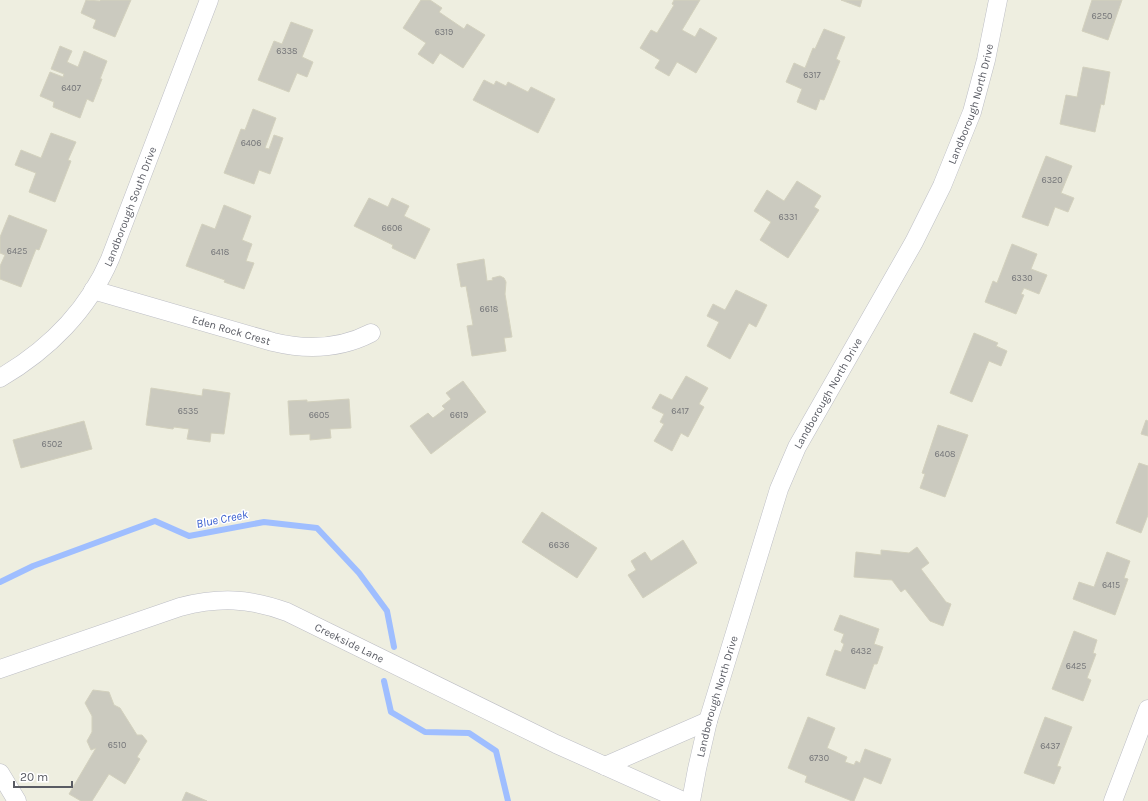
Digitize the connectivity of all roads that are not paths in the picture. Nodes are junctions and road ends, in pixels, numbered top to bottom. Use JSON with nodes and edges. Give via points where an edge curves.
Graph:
{"nodes":[{"id":1,"x":209,"y":0,"type":"edge"},
{"id":2,"x":998,"y":0,"type":"edge"},
{"id":3,"x":93,"y":290,"type":"junction"},
{"id":4,"x":371,"y":333,"type":"dead end"},
{"id":5,"x":0,"y":378,"type":"edge"},
{"id":6,"x":0,"y":668,"type":"edge"},
{"id":7,"x":1148,"y":709,"type":"edge"},
{"id":8,"x":708,"y":721,"type":"junction"},
{"id":9,"x":605,"y":766,"type":"junction"},
{"id":10,"x":0,"y":772,"type":"edge"},
{"id":11,"x":17,"y":801,"type":"edge"},
{"id":12,"x":683,"y":801,"type":"edge"},
{"id":13,"x":691,"y":801,"type":"edge"},
{"id":14,"x":1114,"y":801,"type":"edge"}],
"edges":[{"from":1,"to":3,"type":"street","name":"Landborough South Drive","via":[[110,259]]},
{"from":2,"to":8,"type":"street","name":"Landborough North Drive","via":[[972,112],[942,186],[914,242],[798,447],[779,489]]},
{"from":3,"to":4,"type":"street","name":"Eden Rock Crest","via":[[291,346],[319,348],[354,340]]},
{"from":3,"to":5,"type":"street","name":"Landborough South Drive","via":[[52,340],[25,363]]},
{"from":6,"to":9,"type":"street","name":"Creekside Lane","via":[[186,606],[215,600],[252,602],[287,612]]},
{"from":7,"to":14,"type":"street"},
{"from":8,"to":9,"type":"street"},
{"from":8,"to":13,"type":"street","name":"Landborough North Drive"},
{"from":9,"to":12,"type":"street","name":"Creekside Lane"},
{"from":10,"to":11,"type":"street"}]}
